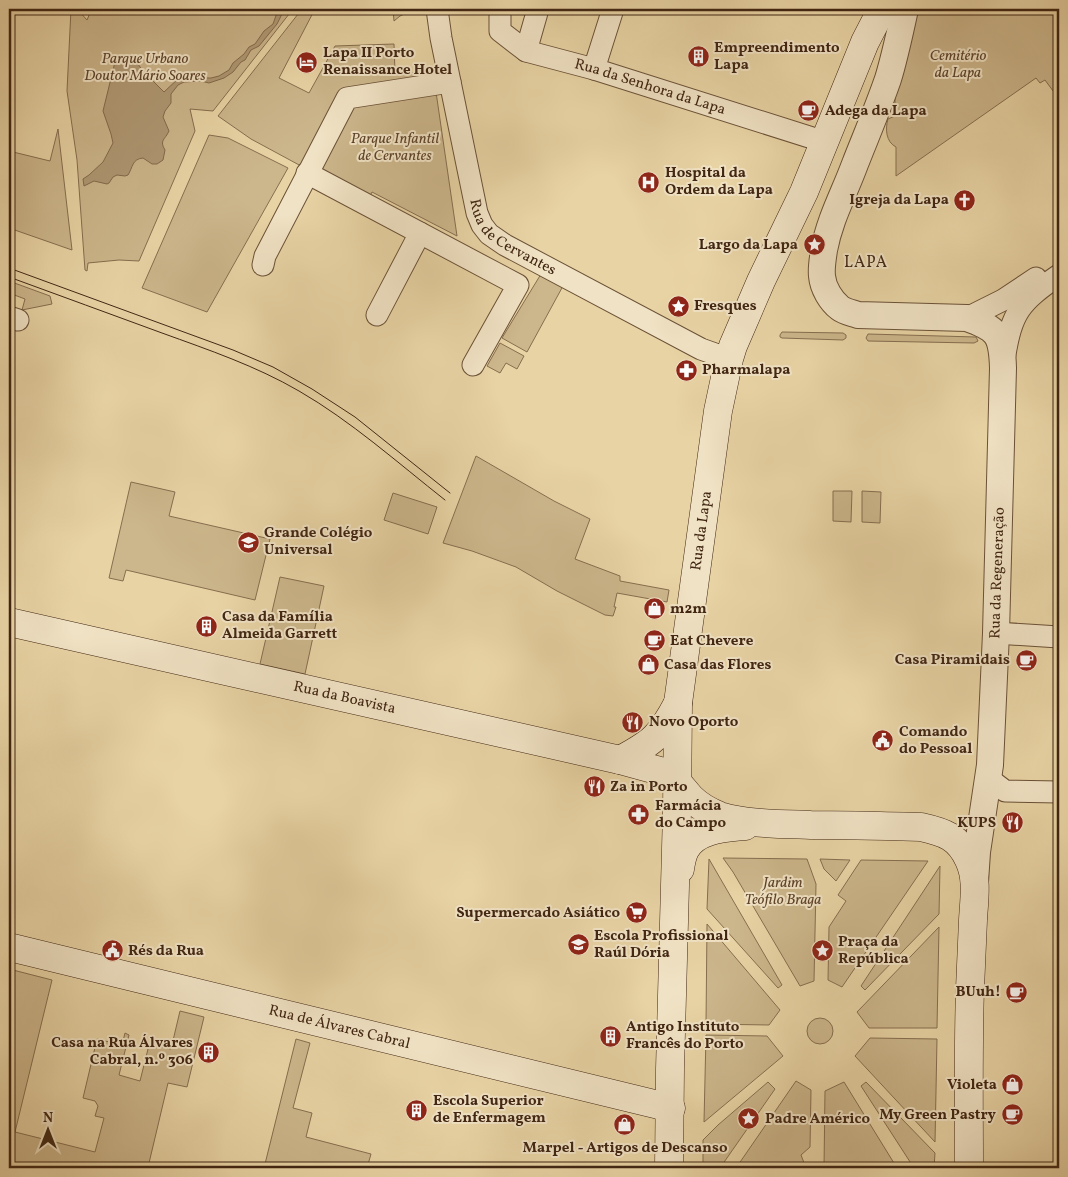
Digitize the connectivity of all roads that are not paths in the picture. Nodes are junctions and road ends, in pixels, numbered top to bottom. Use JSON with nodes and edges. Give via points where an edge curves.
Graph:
{"nodes":[{"id":1,"x":437,"y":9,"type":"edge"},
{"id":2,"x":500,"y":9,"type":"edge"},
{"id":3,"x":538,"y":9,"type":"edge"},
{"id":4,"x":613,"y":9,"type":"edge"},
{"id":5,"x":882,"y":9,"type":"edge"},
{"id":6,"x":905,"y":9,"type":"edge"},
{"id":7,"x":866,"y":42,"type":"junction"},
{"id":8,"x":896,"y":49,"type":"junction"},
{"id":9,"x":526,"y":51,"type":"junction"},
{"id":10,"x":594,"y":69,"type":"junction"},
{"id":11,"x":450,"y":82,"type":"junction"},
{"id":12,"x":825,"y":142,"type":"junction"},
{"id":13,"x":307,"y":173,"type":"junction"},
{"id":14,"x":804,"y":192,"type":"junction"},
{"id":15,"x":837,"y":206,"type":"junction"},
{"id":16,"x":420,"y":233,"type":"junction"},
{"id":17,"x":1059,"y":263,"type":"edge"},
{"id":18,"x":263,"y":265,"type":"dead end"},
{"id":19,"x":1059,"y":275,"type":"edge"},
{"id":20,"x":377,"y":315,"type":"dead end"},
{"id":21,"x":967,"y":318,"type":"junction"},
{"id":22,"x":729,"y":359,"type":"junction"},
{"id":23,"x":473,"y":365,"type":"dead end"},
{"id":24,"x":1003,"y":368,"type":"junction"},
{"id":25,"x":9,"y":622,"type":"edge"},
{"id":26,"x":996,"y":633,"type":"junction"},
{"id":27,"x":1059,"y":637,"type":"edge"},
{"id":28,"x":678,"y":703,"type":"junction"},
{"id":29,"x":620,"y":760,"type":"junction"},
{"id":30,"x":988,"y":778,"type":"junction"},
{"id":31,"x":677,"y":781,"type":"junction"},
{"id":32,"x":1059,"y":792,"type":"edge"},
{"id":33,"x":782,"y":824,"type":"junction"},
{"id":34,"x":975,"y":882,"type":"junction"},
{"id":35,"x":675,"y":887,"type":"junction"},
{"id":36,"x":9,"y":946,"type":"edge"},
{"id":37,"x":671,"y":1108,"type":"junction"},
{"id":38,"x":669,"y":1168,"type":"edge"},
{"id":39,"x":970,"y":1168,"type":"edge"}],
"edges":[{"from":1,"to":11,"type":"street","name":"Rua de Cervantes"},
{"from":2,"to":9,"type":"street","name":"Rua da Senhora da Lapa","via":[[500,31]]},
{"from":3,"to":9,"type":"street"},
{"from":4,"to":10,"type":"street"},
{"from":5,"to":7,"type":"main road"},
{"from":6,"to":8,"type":"street"},
{"from":7,"to":8,"type":"street","via":[[880,34],[893,41]]},
{"from":7,"to":12,"type":"main road"},
{"from":8,"to":15,"type":"street"},
{"from":9,"to":10,"type":"street","name":"Rua da Senhora da Lapa"},
{"from":10,"to":12,"type":"street","name":"Rua da Senhora da Lapa"},
{"from":11,"to":13,"type":"street","via":[[347,98]]},
{"from":11,"to":22,"type":"street","name":"Rua de Cervantes","via":[[477,213],[489,234],[702,349]]},
{"from":12,"to":14,"type":"main road"},
{"from":13,"to":16,"type":"street"},
{"from":13,"to":18,"type":"street"},
{"from":14,"to":15,"type":"street","via":[[816,190],[829,195]]},
{"from":14,"to":22,"type":"main road"},
{"from":15,"to":21,"type":"street","via":[[827,234],[822,278],[828,294],[841,309],[858,315]]},
{"from":16,"to":20,"type":"street"},
{"from":16,"to":23,"type":"street","via":[[518,285]]},
{"from":17,"to":21,"type":"street","via":[[1003,300]]},
{"from":19,"to":24,"type":"street","via":[[1034,293],[1018,312],[1012,322]]},
{"from":21,"to":24,"type":"street","via":[[992,329],[1002,348]]},
{"from":22,"to":28,"type":"main road","name":"Rua da Lapa","via":[[718,411]]},
{"from":24,"to":26,"type":"street","name":"Rua da Regeneração"},
{"from":25,"to":29,"type":"main road","name":"Rua da Boavista"},
{"from":26,"to":27,"type":"street"},
{"from":26,"to":30,"type":"street","name":"Rua da Regeneração"},
{"from":28,"to":29,"type":"main road","name":"Rua da Lapa","via":[[669,721],[653,740]]},
{"from":28,"to":31,"type":"main road","name":"Rua da Lapa"},
{"from":29,"to":31,"type":"main road","name":"Rua da Boavista","via":[[666,773]]},
{"from":30,"to":32,"type":"street","via":[[1005,791]]},
{"from":30,"to":34,"type":"street"},
{"from":31,"to":33,"type":"main road","via":[[693,800],[720,816]]},
{"from":31,"to":35,"type":"main road"},
{"from":33,"to":34,"type":"main road","via":[[922,827],[938,831],[958,842],[970,862]]},
{"from":33,"to":35,"type":"main road","via":[[731,827],[694,838],[683,855]]},
{"from":34,"to":39,"type":"main road","via":[[970,990]]},
{"from":35,"to":37,"type":"main road"},
{"from":36,"to":37,"type":"main road","name":"Rua de Álvares Cabral"},
{"from":37,"to":38,"type":"main road"}]}
